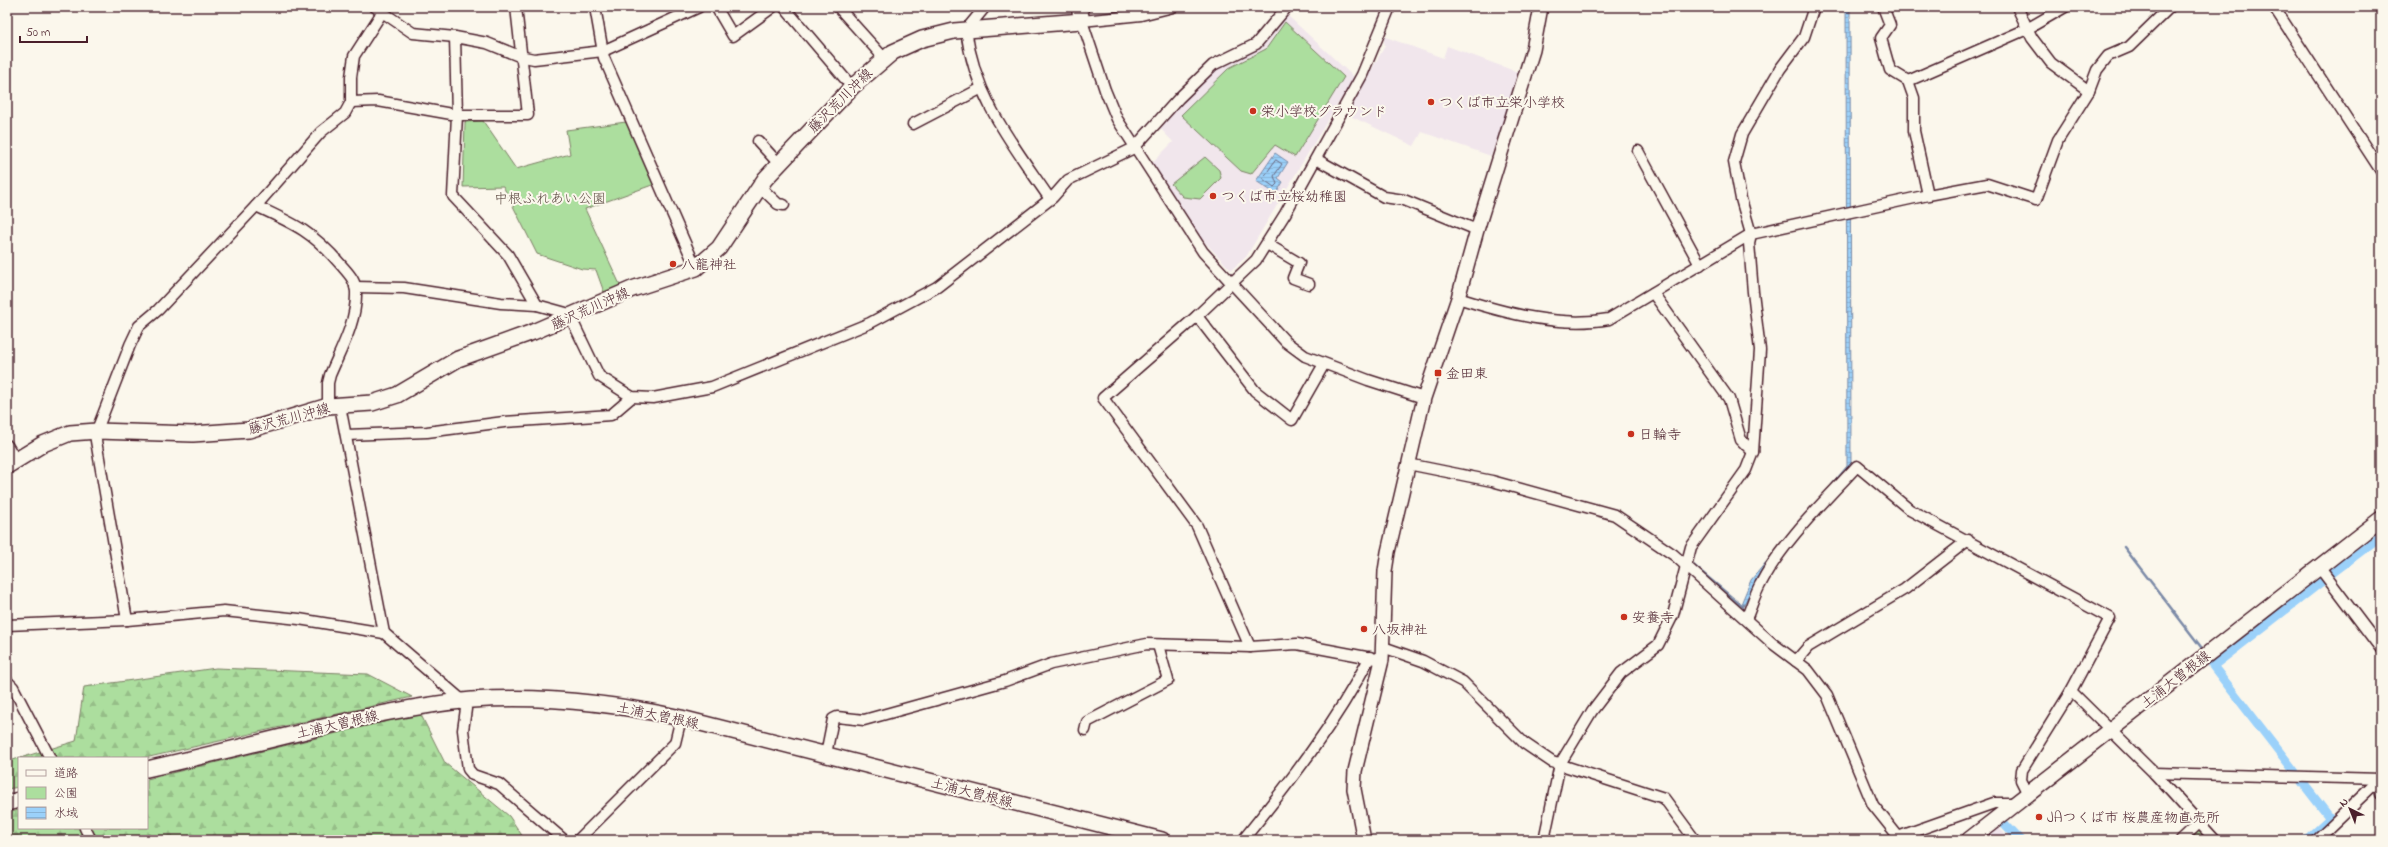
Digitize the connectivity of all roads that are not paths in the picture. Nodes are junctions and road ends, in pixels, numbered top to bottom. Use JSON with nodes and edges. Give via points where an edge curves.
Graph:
{"nodes":[{"id":1,"x":516,"y":7,"type":"edge"},
{"id":2,"x":595,"y":7,"type":"edge"},
{"id":3,"x":699,"y":7,"type":"edge"},
{"id":4,"x":716,"y":7,"type":"edge"},
{"id":5,"x":773,"y":7,"type":"edge"},
{"id":6,"x":784,"y":7,"type":"edge"},
{"id":7,"x":838,"y":7,"type":"edge"},
{"id":8,"x":985,"y":7,"type":"edge"},
{"id":9,"x":1173,"y":7,"type":"edge"},
{"id":10,"x":1287,"y":7,"type":"edge"},
{"id":11,"x":1390,"y":7,"type":"edge"},
{"id":12,"x":1541,"y":7,"type":"edge"},
{"id":13,"x":1814,"y":7,"type":"edge"},
{"id":14,"x":1883,"y":7,"type":"edge"},
{"id":15,"x":2017,"y":7,"type":"edge"},
{"id":16,"x":2065,"y":7,"type":"edge"},
{"id":17,"x":2170,"y":7,"type":"edge"},
{"id":18,"x":2274,"y":7,"type":"edge"},
{"id":19,"x":384,"y":10,"type":"edge"},
{"id":20,"x":1080,"y":14,"type":"edge"},
{"id":21,"x":2027,"y":29,"type":"junction"},
{"id":22,"x":966,"y":30,"type":"junction"},
{"id":23,"x":455,"y":36,"type":"junction"},
{"id":24,"x":604,"y":51,"type":"junction"},
{"id":25,"x":522,"y":57,"type":"junction"},
{"id":26,"x":884,"y":58,"type":"junction"},
{"id":27,"x":1908,"y":81,"type":"junction"},
{"id":28,"x":852,"y":87,"type":"junction"},
{"id":29,"x":980,"y":89,"type":"junction"},
{"id":30,"x":2089,"y":91,"type":"junction"},
{"id":31,"x":351,"y":102,"type":"junction"},
{"id":32,"x":457,"y":115,"type":"junction"},
{"id":33,"x":913,"y":124,"type":"dead end"},
{"id":34,"x":758,"y":141,"type":"dead end"},
{"id":35,"x":1134,"y":148,"type":"junction"},
{"id":36,"x":1638,"y":152,"type":"dead end"},
{"id":37,"x":1316,"y":159,"type":"junction"},
{"id":38,"x":779,"y":164,"type":"junction"},
{"id":39,"x":2381,"y":171,"type":"edge"},
{"id":40,"x":759,"y":186,"type":"junction"},
{"id":41,"x":1928,"y":195,"type":"junction"},
{"id":42,"x":1050,"y":199,"type":"junction"},
{"id":43,"x":784,"y":205,"type":"dead end"},
{"id":44,"x":256,"y":206,"type":"junction"},
{"id":45,"x":1477,"y":230,"type":"junction"},
{"id":46,"x":1751,"y":234,"type":"junction"},
{"id":47,"x":1267,"y":244,"type":"junction"},
{"id":48,"x":1700,"y":265,"type":"junction"},
{"id":49,"x":696,"y":268,"type":"junction"},
{"id":50,"x":1231,"y":283,"type":"junction"},
{"id":51,"x":1309,"y":284,"type":"dead end"},
{"id":52,"x":355,"y":287,"type":"junction"},
{"id":53,"x":1653,"y":293,"type":"junction"},
{"id":54,"x":1458,"y":298,"type":"junction"},
{"id":55,"x":537,"y":304,"type":"junction"},
{"id":56,"x":570,"y":316,"type":"junction"},
{"id":57,"x":1197,"y":316,"type":"junction"},
{"id":58,"x":1324,"y":364,"type":"junction"},
{"id":59,"x":632,"y":397,"type":"junction"},
{"id":60,"x":1424,"y":398,"type":"junction"},
{"id":61,"x":334,"y":406,"type":"junction"},
{"id":62,"x":97,"y":431,"type":"junction"},
{"id":63,"x":346,"y":436,"type":"junction"},
{"id":64,"x":7,"y":445,"type":"edge"},
{"id":65,"x":1753,"y":452,"type":"junction"},
{"id":66,"x":11,"y":463,"type":"edge"},
{"id":67,"x":1408,"y":464,"type":"junction"},
{"id":68,"x":2381,"y":519,"type":"edge"},
{"id":69,"x":1968,"y":540,"type":"junction"},
{"id":70,"x":1684,"y":566,"type":"junction"},
{"id":71,"x":2319,"y":567,"type":"junction"},
{"id":72,"x":1746,"y":619,"type":"junction"},
{"id":73,"x":127,"y":620,"type":"junction"},
{"id":74,"x":7,"y":625,"type":"edge"},
{"id":75,"x":384,"y":633,"type":"junction"},
{"id":76,"x":1158,"y":645,"type":"junction"},
{"id":77,"x":1250,"y":647,"type":"junction"},
{"id":78,"x":1384,"y":647,"type":"junction"},
{"id":79,"x":2381,"y":648,"type":"edge"},
{"id":80,"x":1376,"y":659,"type":"junction"},
{"id":81,"x":1796,"y":661,"type":"junction"},
{"id":82,"x":7,"y":681,"type":"edge"},
{"id":83,"x":2072,"y":691,"type":"junction"},
{"id":84,"x":463,"y":701,"type":"junction"},
{"id":85,"x":681,"y":718,"type":"junction"},
{"id":86,"x":2110,"y":729,"type":"junction"},
{"id":87,"x":1085,"y":730,"type":"dead end"},
{"id":88,"x":826,"y":754,"type":"junction"},
{"id":89,"x":49,"y":757,"type":"edge"},
{"id":90,"x":1560,"y":764,"type":"junction"},
{"id":91,"x":148,"y":769,"type":"edge"},
{"id":92,"x":2154,"y":773,"type":"junction"},
{"id":93,"x":2380,"y":780,"type":"edge"},
{"id":94,"x":2028,"y":794,"type":"junction"},
{"id":95,"x":2381,"y":794,"type":"edge"},
{"id":96,"x":18,"y":800,"type":"edge"},
{"id":97,"x":7,"y":803,"type":"edge"},
{"id":98,"x":2016,"y":803,"type":"junction"},
{"id":99,"x":2199,"y":823,"type":"junction"},
{"id":100,"x":86,"y":829,"type":"edge"},
{"id":101,"x":1900,"y":838,"type":"edge"},
{"id":102,"x":91,"y":840,"type":"edge"},
{"id":103,"x":564,"y":840,"type":"edge"},
{"id":104,"x":578,"y":840,"type":"edge"},
{"id":105,"x":1162,"y":840,"type":"edge"},
{"id":106,"x":1243,"y":840,"type":"edge"},
{"id":107,"x":1364,"y":840,"type":"edge"},
{"id":108,"x":1544,"y":840,"type":"edge"},
{"id":109,"x":1695,"y":840,"type":"edge"},
{"id":110,"x":1969,"y":840,"type":"edge"},
{"id":111,"x":2181,"y":840,"type":"edge"},
{"id":112,"x":2215,"y":840,"type":"edge"},
{"id":113,"x":2316,"y":840,"type":"edge"}],
"edges":[{"from":1,"to":25,"type":"street"},
{"from":2,"to":24,"type":"street"},
{"from":3,"to":24,"type":"street"},
{"from":4,"to":5,"type":"street","via":[[733,36]]},
{"from":6,"to":28,"type":"street"},
{"from":7,"to":26,"type":"street"},
{"from":8,"to":22,"type":"street"},
{"from":9,"to":20,"type":"street","via":[[1141,15]]},
{"from":10,"to":35,"type":"street","via":[[1256,44],[1213,65]]},
{"from":11,"to":37,"type":"street","via":[[1362,75]]},
{"from":12,"to":45,"type":"street","via":[[1533,50]]},
{"from":13,"to":46,"type":"street","via":[[1804,37],[1780,69],[1746,128],[1734,162]]},
{"from":14,"to":27,"type":"street","via":[[1890,25],[1881,38],[1890,70]]},
{"from":15,"to":21,"type":"street"},
{"from":16,"to":21,"type":"street"},
{"from":17,"to":30,"type":"street","via":[[2129,47],[2108,56],[2097,70]]},
{"from":18,"to":39,"type":"street"},
{"from":19,"to":23,"type":"street","via":[[413,33]]},
{"from":19,"to":31,"type":"street","via":[[354,56]]},
{"from":20,"to":22,"type":"main road","name":"藤沢荒川沖線"},
{"from":20,"to":35,"type":"street","via":[[1105,90],[1117,119]]},
{"from":21,"to":27,"type":"street"},
{"from":21,"to":30,"type":"street","via":[[2051,62]]},
{"from":22,"to":26,"type":"main road","name":"藤沢荒川沖線","via":[[922,39]]},
{"from":22,"to":29,"type":"street","via":[[970,57]]},
{"from":23,"to":25,"type":"street","via":[[487,43]]},
{"from":23,"to":32,"type":"street"},
{"from":24,"to":25,"type":"street","via":[[553,58]]},
{"from":24,"to":49,"type":"street","via":[[604,58]]},
{"from":25,"to":32,"type":"street","via":[[528,115]]},
{"from":26,"to":28,"type":"main road","name":"藤沢荒川沖線"},
{"from":27,"to":41,"type":"street","via":[[1914,98],[1914,131]]},
{"from":28,"to":38,"type":"main road","name":"藤沢荒川沖線"},
{"from":29,"to":33,"type":"street"},
{"from":29,"to":42,"type":"street","via":[[996,120]]},
{"from":30,"to":41,"type":"street","via":[[2058,140],[2036,200],[1987,184]]},
{"from":31,"to":32,"type":"street","via":[[378,101]]},
{"from":31,"to":44,"type":"street","via":[[345,113],[321,132]]},
{"from":32,"to":55,"type":"street","via":[[453,196],[508,255]]},
{"from":34,"to":38,"type":"street"},
{"from":35,"to":42,"type":"street","via":[[1068,180]]},
{"from":35,"to":50,"type":"street","via":[[1204,252]]},
{"from":36,"to":48,"type":"street"},
{"from":37,"to":45,"type":"street","via":[[1384,197],[1404,200]]},
{"from":37,"to":47,"type":"street"},
{"from":38,"to":40,"type":"main road","name":"藤沢荒川沖線"},
{"from":40,"to":43,"type":"street","via":[[778,204]]},
{"from":40,"to":49,"type":"main road","name":"藤沢荒川沖線","via":[[719,248]]},
{"from":41,"to":46,"type":"street"},
{"from":42,"to":59,"type":"street","via":[[937,287],[870,322],[712,387],[653,398]]},
{"from":44,"to":52,"type":"street","via":[[295,223],[323,243],[353,280]]},
{"from":44,"to":62,"type":"street","via":[[158,310],[139,326]]},
{"from":45,"to":54,"type":"street"},
{"from":46,"to":48,"type":"street"},
{"from":46,"to":65,"type":"street","via":[[1749,243],[1760,350]]},
{"from":47,"to":50,"type":"street","via":[[1256,260]]},
{"from":47,"to":51,"type":"street","via":[[1299,263],[1293,278]]},
{"from":48,"to":53,"type":"street"},
{"from":49,"to":56,"type":"main road","name":"藤沢荒川沖線","via":[[632,289]]},
{"from":50,"to":57,"type":"street"},
{"from":50,"to":58,"type":"street","via":[[1286,342],[1305,356]]},
{"from":52,"to":55,"type":"street","via":[[404,288],[501,303]]},
{"from":52,"to":61,"type":"street","via":[[354,316],[328,383]]},
{"from":53,"to":54,"type":"street","via":[[1609,319],[1588,322],[1515,314]]},
{"from":53,"to":65,"type":"street","via":[[1729,399],[1741,440]]},
{"from":54,"to":60,"type":"street"},
{"from":55,"to":56,"type":"street"},
{"from":56,"to":59,"type":"street","via":[[599,376]]},
{"from":56,"to":61,"type":"main road","name":"藤沢荒川沖線","via":[[458,359],[386,399],[372,403]]},
{"from":57,"to":58,"type":"street","via":[[1254,391],[1292,420]]},
{"from":57,"to":77,"type":"street","via":[[1103,398],[1197,526]]},
{"from":58,"to":60,"type":"street"},
{"from":59,"to":63,"type":"street","via":[[611,415],[504,422],[427,432]]},
{"from":60,"to":67,"type":"street"},
{"from":61,"to":62,"type":"main road","name":"藤沢荒川沖線","via":[[249,430],[180,434]]},
{"from":61,"to":63,"type":"street"},
{"from":62,"to":66,"type":"main road","name":"藤沢荒川沖線","via":[[60,436]]},
{"from":62,"to":73,"type":"street","via":[[95,439]]},
{"from":63,"to":75,"type":"street"},
{"from":64,"to":66,"type":"street"},
{"from":65,"to":70,"type":"street","via":[[1746,470],[1691,547]]},
{"from":67,"to":70,"type":"street","via":[[1492,481],[1615,515],[1674,555]]},
{"from":67,"to":78,"type":"street","via":[[1385,571]]},
{"from":68,"to":71,"type":"main road","name":"土浦大曽根線"},
{"from":69,"to":72,"type":"street","via":[[1910,510],[1857,466],[1778,556],[1759,586]]},
{"from":69,"to":81,"type":"street","via":[[1905,589],[1808,647]]},
{"from":69,"to":83,"type":"street","via":[[2110,618]]},
{"from":70,"to":72,"type":"street"},
{"from":70,"to":90,"type":"street","via":[[1673,615],[1658,645],[1620,673],[1592,711]]},
{"from":71,"to":79,"type":"street"},
{"from":71,"to":86,"type":"main road","name":"土浦大曽根線"},
{"from":72,"to":81,"type":"street"},
{"from":73,"to":74,"type":"street"},
{"from":73,"to":75,"type":"street","via":[[224,611],[298,619]]},
{"from":75,"to":84,"type":"street"},
{"from":76,"to":77,"type":"street"},
{"from":76,"to":87,"type":"street","via":[[1168,680],[1087,722]]},
{"from":76,"to":88,"type":"street","via":[[1147,644],[1051,664],[1005,681],[864,720],[836,717],[833,720]]},
{"from":77,"to":80,"type":"street","via":[[1297,644]]},
{"from":78,"to":80,"type":"street"},
{"from":78,"to":90,"type":"street","via":[[1423,661],[1463,682],[1524,743],[1552,762]]},
{"from":80,"to":106,"type":"street","via":[[1296,775]]},
{"from":80,"to":107,"type":"street","via":[[1355,771],[1354,789]]},
{"from":81,"to":101,"type":"street","via":[[1818,680],[1827,695],[1874,805]]},
{"from":82,"to":89,"type":"street","via":[[13,687]]},
{"from":83,"to":86,"type":"street"},
{"from":83,"to":94,"type":"street","via":[[2022,770],[2021,780]]},
{"from":84,"to":85,"type":"main road","name":"土浦大曽根線","via":[[526,698],[583,701],[618,705]]},
{"from":84,"to":91,"type":"main road","name":"土浦大曽根線","via":[[388,712]]},
{"from":84,"to":103,"type":"street","via":[[466,709],[463,730],[468,769],[473,775],[499,784]]},
{"from":85,"to":88,"type":"main road","name":"土浦大曽根線"},
{"from":85,"to":104,"type":"street","via":[[675,743]]},
{"from":86,"to":92,"type":"street"},
{"from":86,"to":94,"type":"main road","name":"土浦大曽根線"},
{"from":88,"to":105,"type":"main road","name":"土浦大曽根線"},
{"from":90,"to":108,"type":"street"},
{"from":90,"to":109,"type":"street","via":[[1664,798]]},
{"from":92,"to":93,"type":"street"},
{"from":92,"to":99,"type":"street"},
{"from":93,"to":95,"type":"street"},
{"from":93,"to":113,"type":"street"},
{"from":94,"to":98,"type":"main road","name":"土浦大曽根線"},
{"from":96,"to":97,"type":"main road"},
{"from":98,"to":101,"type":"street","via":[[1994,803]]},
{"from":98,"to":110,"type":"main road","name":"土浦大曽根線"},
{"from":99,"to":111,"type":"street"},
{"from":99,"to":112,"type":"street"},
{"from":100,"to":102,"type":"street"}]}
